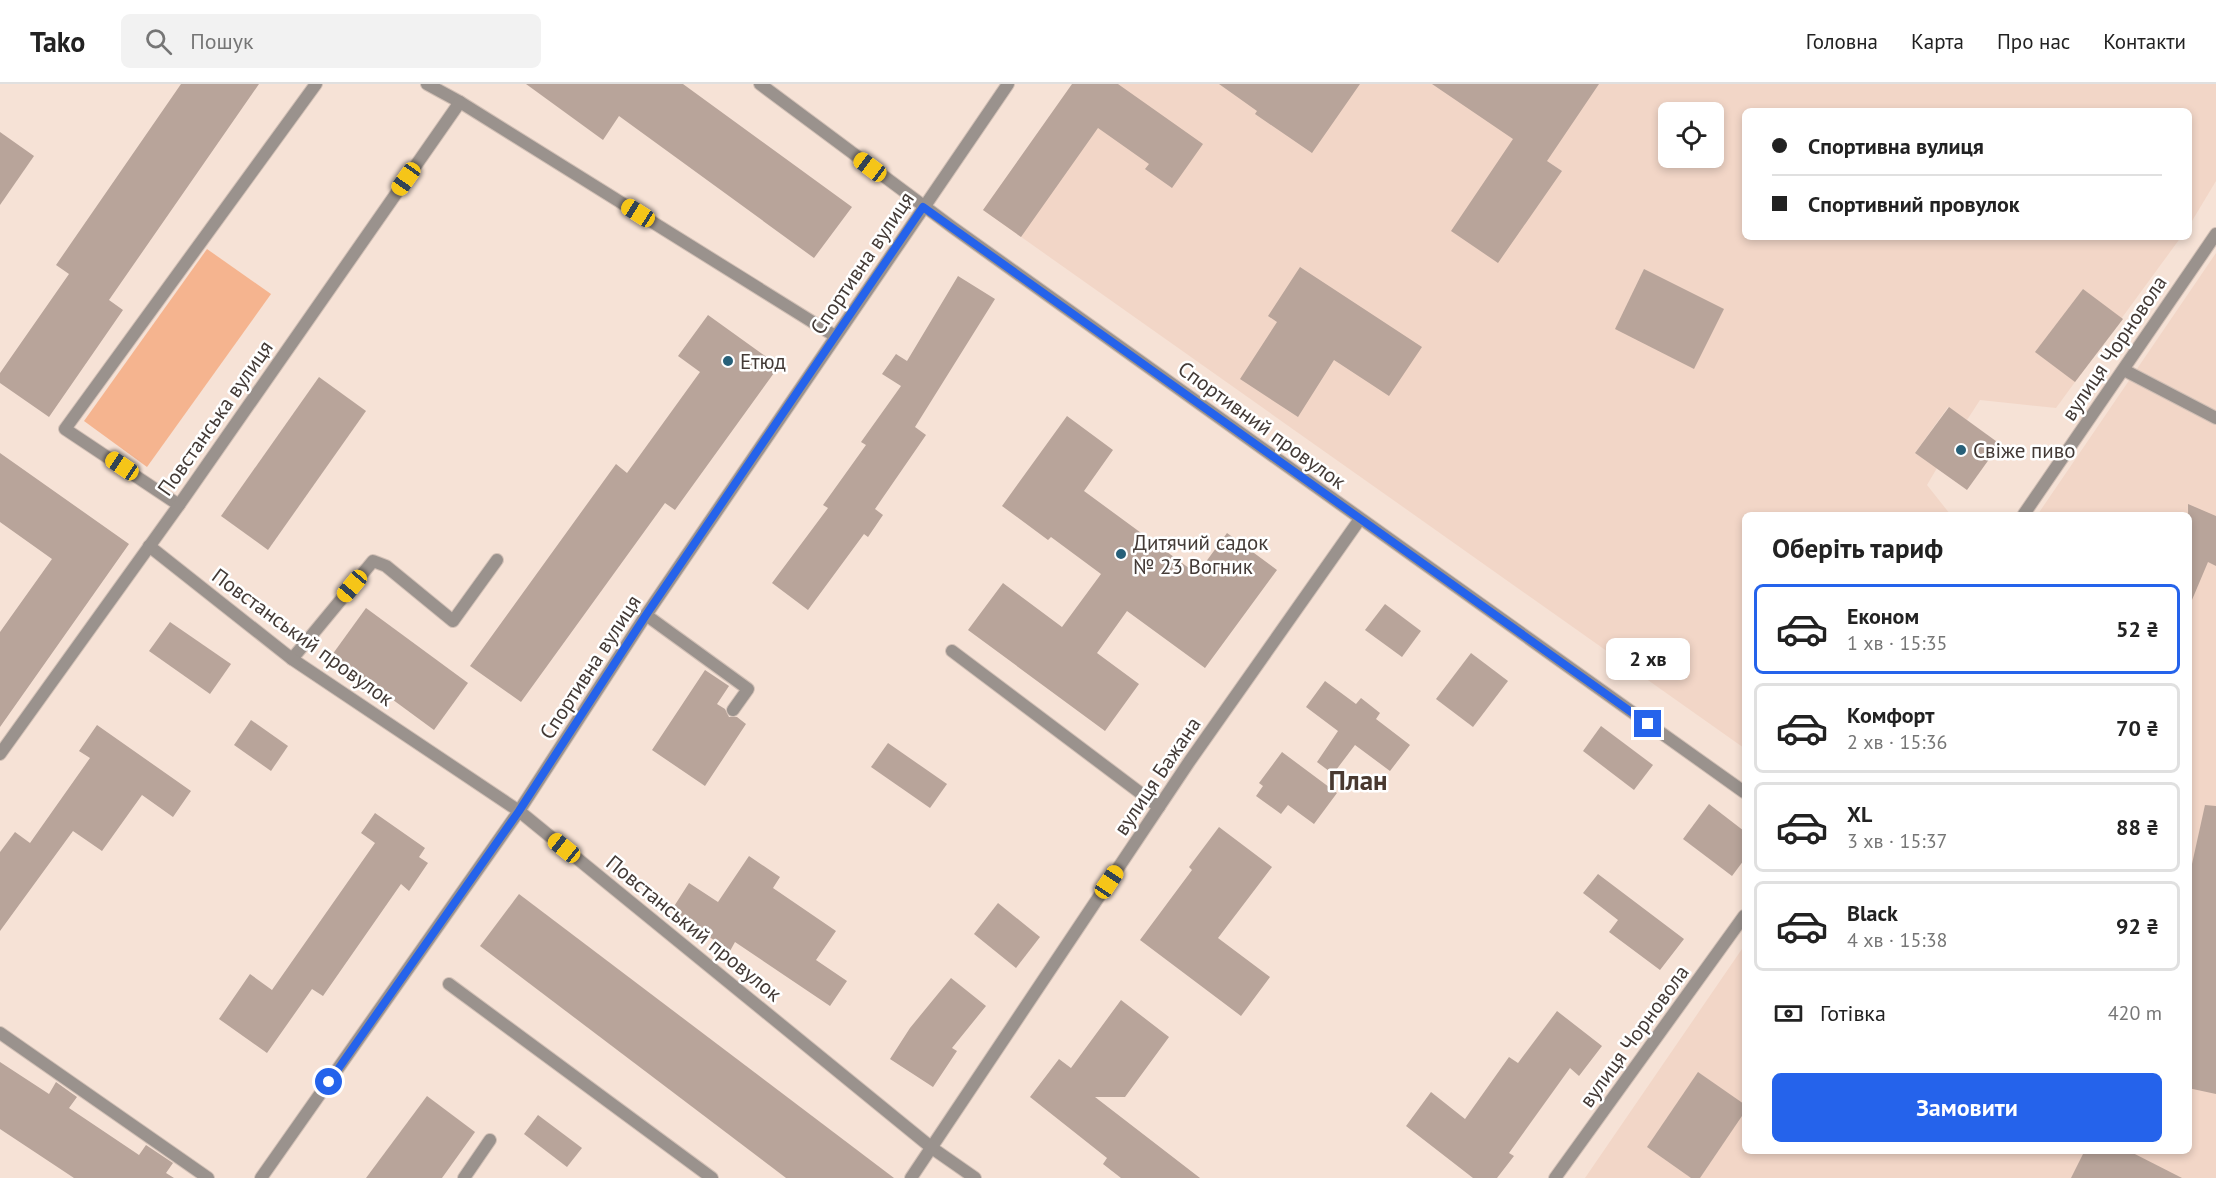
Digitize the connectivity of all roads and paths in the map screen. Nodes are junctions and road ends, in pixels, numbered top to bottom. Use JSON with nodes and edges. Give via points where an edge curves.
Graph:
{"nodes":[{"id":1,"x":316,"y":84,"type":"edge"},
{"id":2,"x":427,"y":84,"type":"edge"},
{"id":3,"x":1008,"y":84,"type":"edge"},
{"id":4,"x":763,"y":85,"type":"edge"},
{"id":5,"x":460,"y":102,"type":"junction"},
{"id":6,"x":923,"y":207,"type":"junction"},
{"id":7,"x":2216,"y":234,"type":"edge"},
{"id":8,"x":835,"y":336,"type":"junction"},
{"id":9,"x":2124,"y":370,"type":"junction"},
{"id":10,"x":2216,"y":418,"type":"edge"},
{"id":11,"x":179,"y":505,"type":"junction"},
{"id":12,"x":2025,"y":512,"type":"edge"},
{"id":13,"x":1360,"y":519,"type":"junction"},
{"id":14,"x":149,"y":546,"type":"junction"},
{"id":15,"x":497,"y":560,"type":"dead end"},
{"id":16,"x":646,"y":615,"type":"junction"},
{"id":17,"x":952,"y":651,"type":"dead end"},
{"id":18,"x":292,"y":659,"type":"junction"},
{"id":19,"x":733,"y":710,"type":"dead end"},
{"id":20,"x":0,"y":754,"type":"edge"},
{"id":21,"x":1742,"y":791,"type":"edge"},
{"id":22,"x":1159,"y":807,"type":"junction"},
{"id":23,"x":519,"y":811,"type":"junction"},
{"id":24,"x":1742,"y":919,"type":"edge"},
{"id":25,"x":448,"y":984,"type":"dead end"},
{"id":26,"x":0,"y":1033,"type":"edge"},
{"id":27,"x":490,"y":1140,"type":"dead end"},
{"id":28,"x":932,"y":1148,"type":"junction"},
{"id":29,"x":208,"y":1178,"type":"edge"},
{"id":30,"x":261,"y":1178,"type":"edge"},
{"id":31,"x":464,"y":1178,"type":"edge"},
{"id":32,"x":712,"y":1178,"type":"edge"},
{"id":33,"x":911,"y":1178,"type":"edge"},
{"id":34,"x":975,"y":1178,"type":"edge"},
{"id":35,"x":1555,"y":1178,"type":"edge"}],
"edges":[{"from":1,"to":11,"type":"street","via":[[65,429]]},
{"from":2,"to":5,"type":"street"},
{"from":3,"to":6,"type":"street","name":"Спортивна вулиця"},
{"from":4,"to":6,"type":"street","name":"Спортивний провулок"},
{"from":5,"to":8,"type":"street"},
{"from":5,"to":11,"type":"street","name":"Повстанська вулиця"},
{"from":6,"to":8,"type":"street","name":"Спортивна вулиця"},
{"from":6,"to":13,"type":"street","name":"Спортивний провулок"},
{"from":7,"to":9,"type":"street","name":"вулиця Чорновола"},
{"from":8,"to":16,"type":"street","name":"Спортивна вулиця"},
{"from":9,"to":10,"type":"street"},
{"from":9,"to":12,"type":"street","name":"вулиця Чорновола"},
{"from":11,"to":14,"type":"street","name":"Повстанська вулиця"},
{"from":13,"to":21,"type":"street","name":"Спортивний провулок"},
{"from":13,"to":22,"type":"street","name":"вулиця Бажана"},
{"from":14,"to":18,"type":"street","name":"Повстанський провулок"},
{"from":14,"to":20,"type":"street","name":"Повстанська вулиця"},
{"from":15,"to":18,"type":"street","via":[[453,621],[386,566],[373,561]]},
{"from":16,"to":19,"type":"street","via":[[748,689]]},
{"from":16,"to":23,"type":"street","name":"Спортивна вулиця"},
{"from":17,"to":22,"type":"street"},
{"from":18,"to":23,"type":"street","name":"Повстанський провулок"},
{"from":22,"to":28,"type":"street","name":"вулиця Бажана"},
{"from":23,"to":28,"type":"street","name":"Повстанський провулок"},
{"from":23,"to":30,"type":"street","name":"Спортивна вулиця"},
{"from":24,"to":35,"type":"street","name":"вулиця Чорновола"},
{"from":25,"to":32,"type":"street"},
{"from":26,"to":29,"type":"street"},
{"from":27,"to":31,"type":"street"},
{"from":28,"to":33,"type":"street","name":"вулиця Бажана"},
{"from":28,"to":34,"type":"street","name":"Повстанський провулок"}]}
